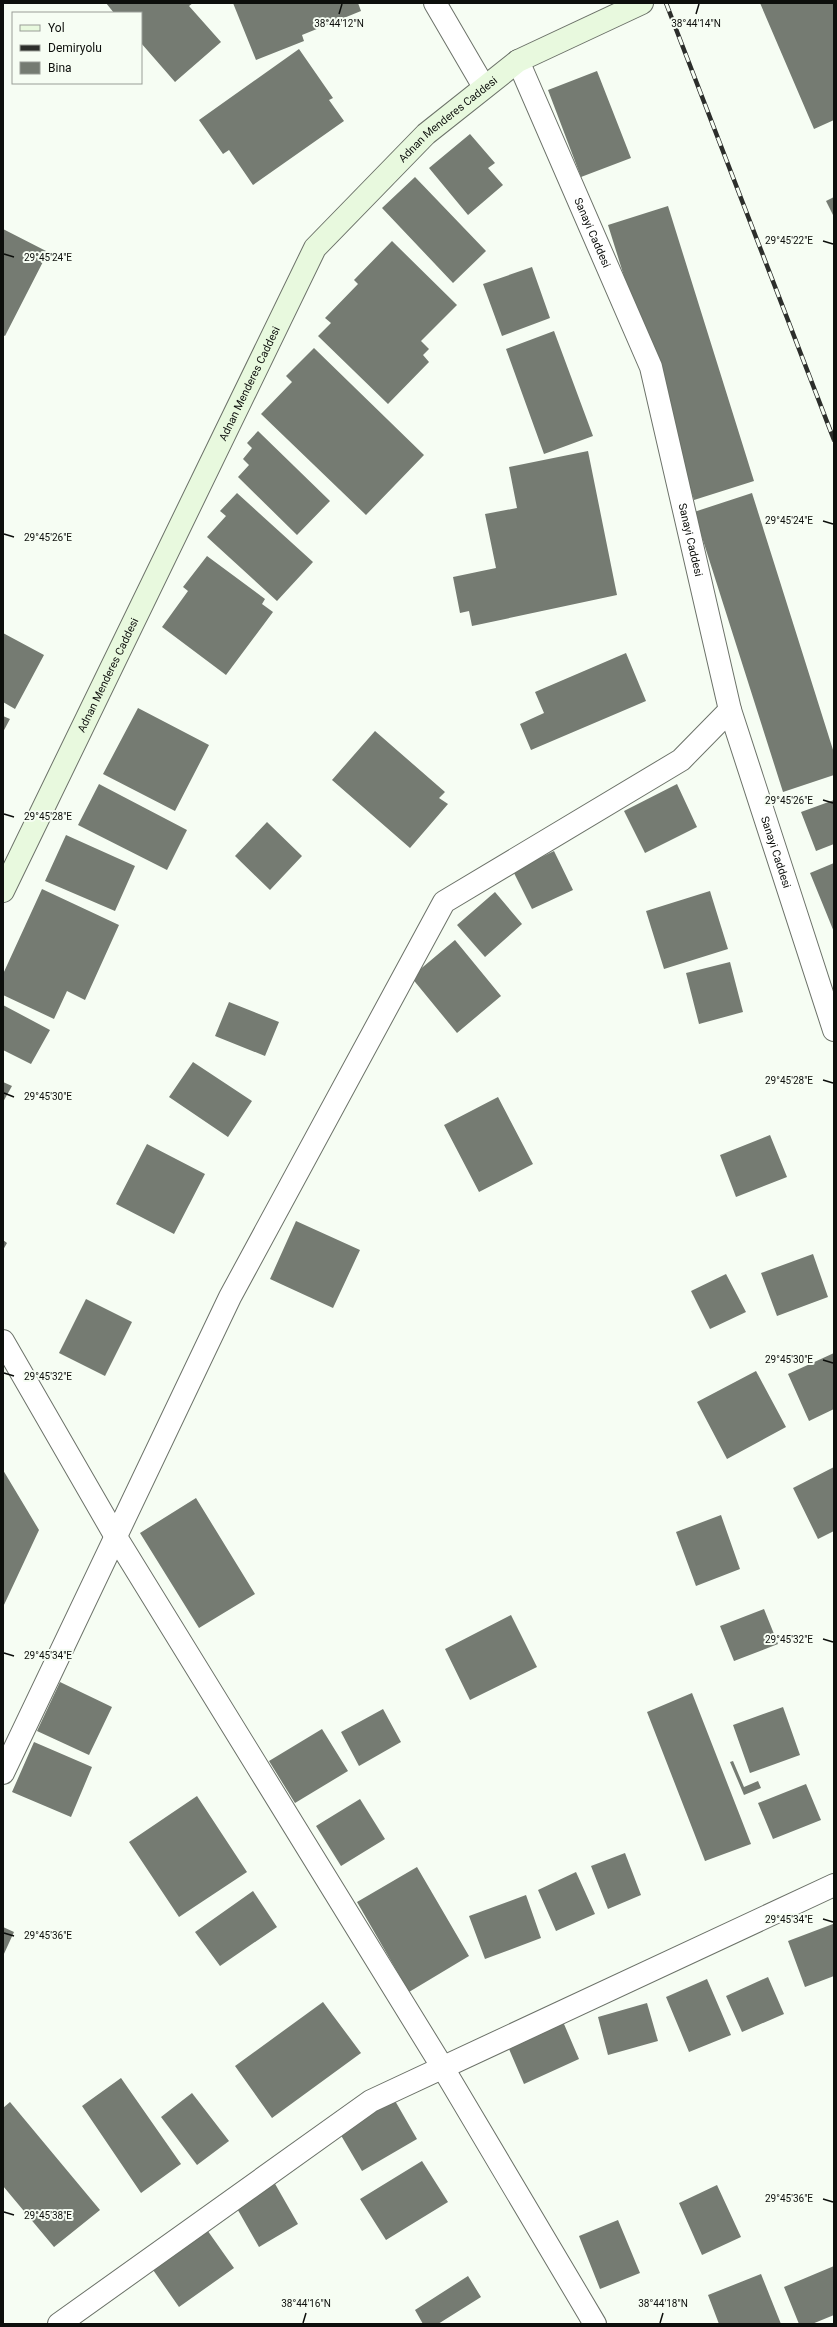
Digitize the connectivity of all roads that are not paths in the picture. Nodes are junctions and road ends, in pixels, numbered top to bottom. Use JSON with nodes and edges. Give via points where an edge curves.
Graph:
{"nodes":[{"id":1,"x":435,"y":3,"type":"edge"},
{"id":2,"x":642,"y":3,"type":"edge"},
{"id":3,"x":518,"y":61,"type":"junction"},
{"id":4,"x":484,"y":87,"type":"junction"},
{"id":5,"x":730,"y":710,"type":"junction"},
{"id":6,"x":3,"y":891,"type":"edge"},
{"id":7,"x":834,"y":1030,"type":"edge"},
{"id":8,"x":3,"y":1341,"type":"edge"},
{"id":9,"x":116,"y":1537,"type":"junction"},
{"id":10,"x":3,"y":1773,"type":"edge"},
{"id":11,"x":834,"y":1885,"type":"edge"},
{"id":12,"x":443,"y":2068,"type":"junction"},
{"id":13,"x":59,"y":2324,"type":"edge"},
{"id":14,"x":595,"y":2324,"type":"edge"}],
"edges":[{"from":1,"to":4,"type":"street"},
{"from":2,"to":3,"type":"street","name":"Adnan Menderes Caddesi"},
{"from":3,"to":4,"type":"street","name":"Adnan Menderes Caddesi"},
{"from":3,"to":5,"type":"street","name":"Sanayi Caddesi","via":[[651,366]]},
{"from":4,"to":6,"type":"street","name":"Adnan Menderes Caddesi","via":[[426,134],[315,248]]},
{"from":5,"to":7,"type":"street","name":"Sanayi Caddesi"},
{"from":5,"to":9,"type":"street","via":[[681,760],[444,902],[230,1297]]},
{"from":8,"to":9,"type":"street"},
{"from":9,"to":10,"type":"street"},
{"from":9,"to":12,"type":"street"},
{"from":11,"to":12,"type":"street"},
{"from":12,"to":13,"type":"street","via":[[371,2101]]},
{"from":12,"to":14,"type":"street"}]}
